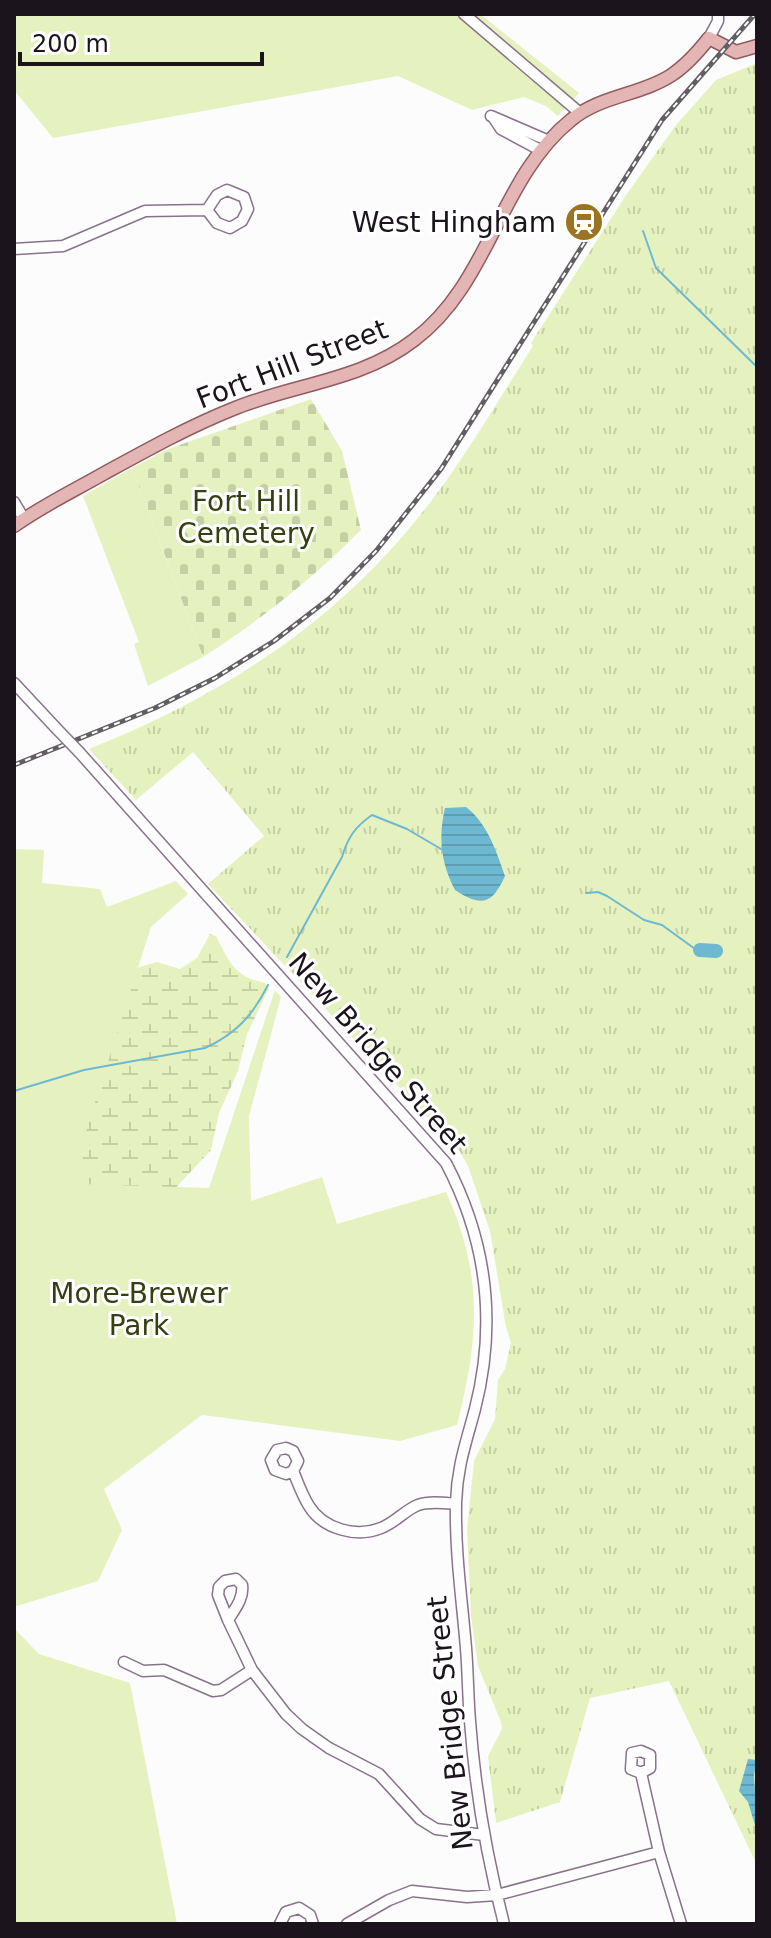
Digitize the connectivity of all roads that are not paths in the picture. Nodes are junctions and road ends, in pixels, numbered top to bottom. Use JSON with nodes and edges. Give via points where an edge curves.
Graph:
{"nodes":[{"id":1,"x":464,"y":14,"type":"edge"},
{"id":2,"x":718,"y":14,"type":"edge"},
{"id":3,"x":709,"y":38,"type":"junction"},
{"id":4,"x":757,"y":46,"type":"edge"},
{"id":5,"x":580,"y":113,"type":"junction"},
{"id":6,"x":545,"y":146,"type":"junction"},
{"id":7,"x":207,"y":210,"type":"dead end"},
{"id":8,"x":14,"y":249,"type":"edge"},
{"id":9,"x":14,"y":502,"type":"edge"},
{"id":10,"x":19,"y":523,"type":"edge"},
{"id":11,"x":14,"y":683,"type":"edge"},
{"id":12,"x":293,"y":1471,"type":"dead end"},
{"id":13,"x":456,"y":1504,"type":"junction"},
{"id":14,"x":228,"y":1620,"type":"dead end"},
{"id":15,"x":124,"y":1662,"type":"dead end"},
{"id":16,"x":252,"y":1670,"type":"junction"},
{"id":17,"x":641,"y":1773,"type":"dead end"},
{"id":18,"x":484,"y":1835,"type":"junction"},
{"id":19,"x":659,"y":1852,"type":"junction"},
{"id":20,"x":497,"y":1895,"type":"junction"},
{"id":21,"x":280,"y":1924,"type":"edge"},
{"id":22,"x":313,"y":1924,"type":"edge"},
{"id":23,"x":347,"y":1924,"type":"edge"},
{"id":24,"x":504,"y":1924,"type":"edge"},
{"id":25,"x":681,"y":1924,"type":"edge"}],
"edges":[{"from":1,"to":5,"type":"street"},
{"from":2,"to":3,"type":"street"},
{"from":3,"to":4,"type":"main road","via":[[736,52]]},
{"from":3,"to":5,"type":"main road","name":"Fort Hill Street","via":[[670,76]]},
{"from":5,"to":6,"type":"main road","name":"Fort Hill Street"},
{"from":6,"to":6,"type":"street","via":[[491,116],[501,129]]},
{"from":6,"to":10,"type":"main road","name":"Fort Hill Street","via":[[460,293],[415,340],[377,363],[235,408]]},
{"from":7,"to":8,"type":"street","via":[[145,211],[63,246]]},
{"from":9,"to":10,"type":"street"},
{"from":11,"to":13,"type":"street","name":"New Bridge Street","bridge":true,"via":[[416,1128],[457,1183],[482,1260],[488,1337],[460,1456]]},
{"from":12,"to":13,"type":"street","via":[[318,1517],[344,1531],[379,1529],[427,1503]]},
{"from":13,"to":18,"type":"street","name":"New Bridge Street","via":[[459,1593]]},
{"from":14,"to":16,"type":"street"},
{"from":15,"to":16,"type":"street","via":[[143,1671],[164,1670],[213,1691]]},
{"from":16,"to":18,"type":"street","via":[[302,1729],[379,1774],[420,1819],[445,1832]]},
{"from":17,"to":19,"type":"street"},
{"from":18,"to":20,"type":"street","name":"New Bridge Street"},
{"from":19,"to":20,"type":"street"},
{"from":19,"to":25,"type":"street"},
{"from":20,"to":23,"type":"street","via":[[412,1891]]},
{"from":20,"to":24,"type":"street","name":"New Bridge Street"},
{"from":21,"to":22,"type":"street","via":[[286,1912],[299,1908]]}]}
